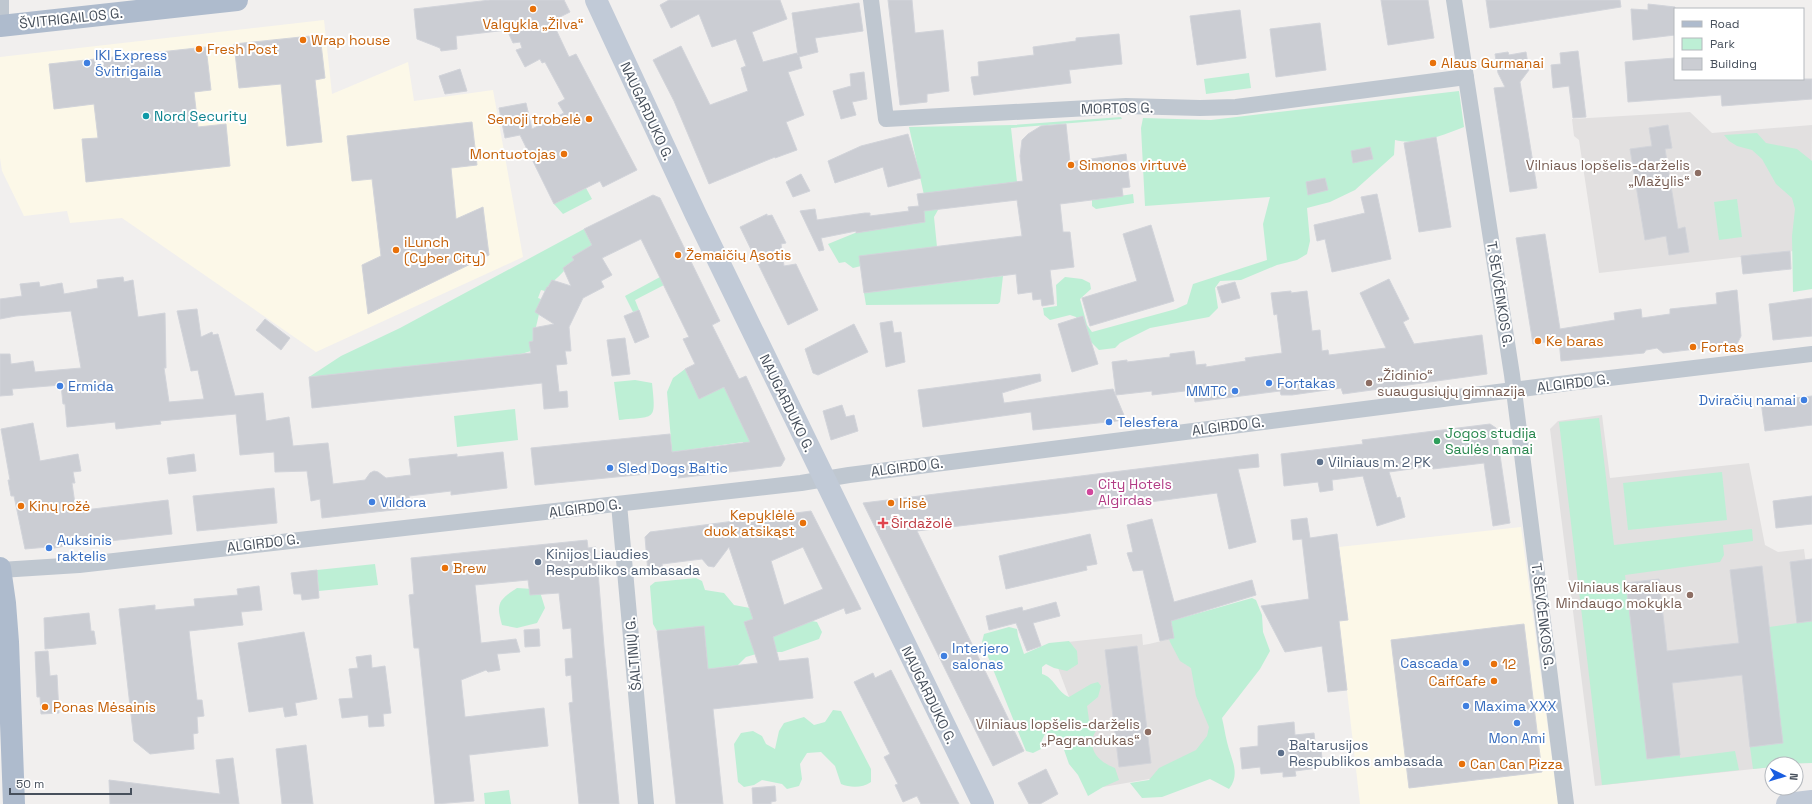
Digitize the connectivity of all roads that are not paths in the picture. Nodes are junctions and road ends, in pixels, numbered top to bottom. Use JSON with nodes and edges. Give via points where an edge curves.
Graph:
{"nodes":[{"id":1,"x":1,"y":0,"type":"edge"},
{"id":2,"x":236,"y":0,"type":"edge"},
{"id":3,"x":596,"y":0,"type":"edge"},
{"id":4,"x":871,"y":0,"type":"edge"},
{"id":5,"x":1454,"y":0,"type":"edge"},
{"id":6,"x":0,"y":26,"type":"edge"},
{"id":7,"x":1466,"y":77,"type":"junction"},
{"id":8,"x":1812,"y":354,"type":"edge"},
{"id":9,"x":1514,"y":390,"type":"junction"},
{"id":10,"x":824,"y":479,"type":"junction"},
{"id":11,"x":619,"y":504,"type":"junction"},
{"id":12,"x":0,"y":569,"type":"edge"},
{"id":13,"x":1812,"y":801,"type":"edge"},
{"id":14,"x":14,"y":804,"type":"edge"},
{"id":15,"x":646,"y":804,"type":"edge"},
{"id":16,"x":983,"y":804,"type":"edge"},
{"id":17,"x":1566,"y":804,"type":"edge"},
{"id":18,"x":1787,"y":804,"type":"edge"}],
"edges":[{"from":1,"to":6,"type":"street"},
{"from":2,"to":6,"type":"main road","name":"ŠVITRIGAILOS G."},
{"from":3,"to":10,"type":"main road","name":"NAUGARDUKO G.","via":[[696,215]]},
{"from":4,"to":7,"type":"street","name":"MORTOS G.","via":[[886,119],[1126,106],[1236,107]]},
{"from":5,"to":7,"type":"street","name":"T. ŠEVČENKOS G."},
{"from":7,"to":9,"type":"street","name":"T. ŠEVČENKOS G."},
{"from":8,"to":9,"type":"street","name":"ALGIRDO G."},
{"from":9,"to":10,"type":"street","name":"ALGIRDO G."},
{"from":9,"to":17,"type":"street","name":"T. ŠEVČENKOS G."},
{"from":10,"to":11,"type":"street","name":"ALGIRDO G."},
{"from":10,"to":16,"type":"main road","name":"NAUGARDUKO G."},
{"from":11,"to":12,"type":"street","name":"ALGIRDO G.","via":[[87,564]]},
{"from":11,"to":15,"type":"street","name":"ŠALTINIŲ G."},
{"from":12,"to":14,"type":"main road","via":[[8,642]]},
{"from":13,"to":18,"type":"main road"}]}
